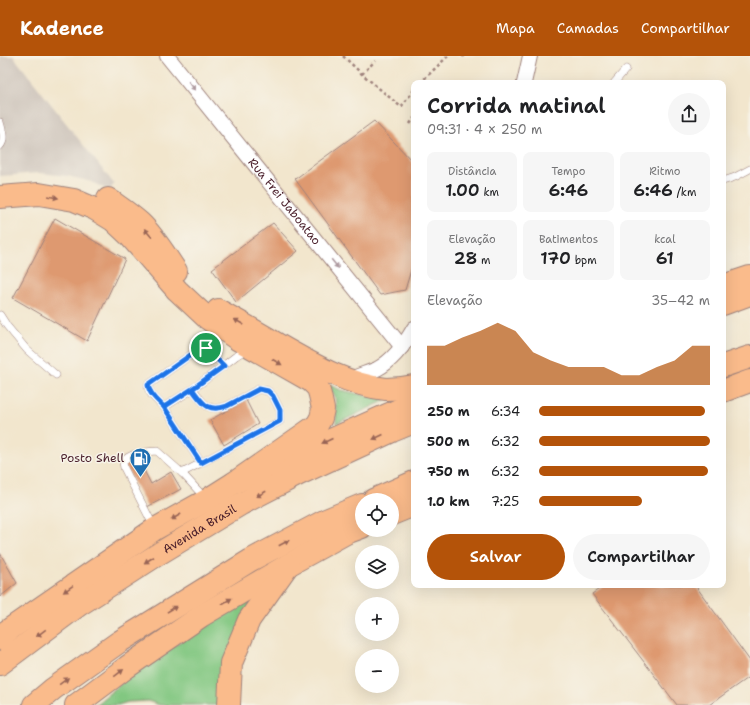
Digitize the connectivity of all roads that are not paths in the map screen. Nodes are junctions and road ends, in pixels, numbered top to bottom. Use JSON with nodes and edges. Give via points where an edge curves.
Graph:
{"nodes":[{"id":1,"x":167,"y":56,"type":"edge"},
{"id":2,"x":530,"y":56,"type":"edge"},
{"id":3,"x":626,"y":69,"type":"dead end"},
{"id":4,"x":525,"y":80,"type":"edge"},
{"id":5,"x":617,"y":80,"type":"edge"},
{"id":6,"x":0,"y":122,"type":"edge"},
{"id":7,"x":0,"y":146,"type":"edge"},
{"id":8,"x":750,"y":169,"type":"edge"},
{"id":9,"x":726,"y":180,"type":"edge"},
{"id":10,"x":0,"y":184,"type":"edge"},
{"id":11,"x":0,"y":197,"type":"edge"},
{"id":12,"x":750,"y":277,"type":"edge"},
{"id":13,"x":726,"y":285,"type":"edge"},
{"id":14,"x":750,"y":294,"type":"edge"},
{"id":15,"x":726,"y":303,"type":"edge"},
{"id":16,"x":0,"y":315,"type":"edge"},
{"id":17,"x":219,"y":326,"type":"junction"},
{"id":18,"x":411,"y":333,"type":"edge"},
{"id":19,"x":251,"y":347,"type":"junction"},
{"id":20,"x":402,"y":347,"type":"junction"},
{"id":21,"x":206,"y":348,"type":"junction"},
{"id":22,"x":750,"y":357,"type":"edge"},
{"id":23,"x":726,"y":365,"type":"edge"},
{"id":24,"x":224,"y":366,"type":"junction"},
{"id":25,"x":56,"y":374,"type":"dead end"},
{"id":26,"x":348,"y":380,"type":"junction"},
{"id":27,"x":750,"y":381,"type":"edge"},
{"id":28,"x":411,"y":386,"type":"edge"},
{"id":29,"x":192,"y":389,"type":"junction"},
{"id":30,"x":726,"y":389,"type":"edge"},
{"id":31,"x":411,"y":404,"type":"edge"},
{"id":32,"x":164,"y":407,"type":"junction"},
{"id":33,"x":411,"y":423,"type":"edge"},
{"id":34,"x":201,"y":463,"type":"junction"},
{"id":35,"x":182,"y":473,"type":"junction"},
{"id":36,"x":234,"y":483,"type":"junction"},
{"id":37,"x":411,"y":483,"type":"edge"},
{"id":38,"x":389,"y":493,"type":"edge"},
{"id":39,"x":207,"y":500,"type":"junction"},
{"id":40,"x":411,"y":506,"type":"edge"},
{"id":41,"x":355,"y":508,"type":"edge"},
{"id":42,"x":399,"y":511,"type":"edge"},
{"id":43,"x":155,"y":529,"type":"junction"},
{"id":44,"x":355,"y":530,"type":"edge"},
{"id":45,"x":288,"y":565,"type":"junction"},
{"id":46,"x":2,"y":636,"type":"edge"},
{"id":47,"x":0,"y":664,"type":"edge"},
{"id":48,"x":34,"y":705,"type":"edge"},
{"id":49,"x":76,"y":705,"type":"edge"},
{"id":50,"x":229,"y":705,"type":"edge"}],
"edges":[{"from":1,"to":20,"type":"street","name":"Rua Frei Jaboatao","one_way":true},
{"from":2,"to":4,"type":"street"},
{"from":3,"to":5,"type":"lane"},
{"from":6,"to":7,"type":"lane","via":[[4,138]]},
{"from":8,"to":9,"type":"lane"},
{"from":26,"to":10,"type":"highway","one_way":true,"via":[[320,368],[200,299],[141,224],[104,197],[66,183],[47,180]]},
{"from":11,"to":17,"type":"highway","one_way":true,"via":[[39,194],[74,200],[95,209],[113,220],[130,236],[177,290]]},
{"from":12,"to":13,"type":"highway"},
{"from":14,"to":15,"type":"highway"},
{"from":16,"to":25,"type":"lane","via":[[27,350]]},
{"from":17,"to":19,"type":"highway"},
{"from":17,"to":21,"type":"lane"},
{"from":18,"to":20,"type":"street"},
{"from":19,"to":24,"type":"lane"},
{"from":19,"to":36,"type":"highway","one_way":true,"via":[[311,381],[318,388],[323,409],[317,424]]},
{"from":20,"to":26,"type":"street","via":[[387,363]]},
{"from":21,"to":24,"type":"lane"},
{"from":21,"to":32,"type":"lane","via":[[199,349],[148,385],[151,394]]},
{"from":22,"to":23,"type":"highway"},
{"from":24,"to":29,"type":"lane"},
{"from":26,"to":28,"type":"highway","via":[[387,389]]},
{"from":27,"to":30,"type":"highway"},
{"from":29,"to":32,"type":"lane"},
{"from":29,"to":34,"type":"lane","via":[[207,407],[214,409],[227,406],[259,389],[268,391],[280,410],[280,421]]},
{"from":31,"to":36,"type":"highway","name":"Avenida Brasil","one_way":true},
{"from":32,"to":34,"type":"lane"},
{"from":33,"to":47,"type":"highway","name":"Avenida Brasil","one_way":true,"via":[[299,474],[241,504],[79,605]]},
{"from":34,"to":35,"type":"lane"},
{"from":35,"to":39,"type":"lane"},
{"from":35,"to":43,"type":"lane","via":[[157,451],[129,456],[123,462]]},
{"from":36,"to":39,"type":"highway","name":"Avenida Brasil"},
{"from":37,"to":38,"type":"highway"},
{"from":39,"to":43,"type":"highway","name":"Avenida Brasil","one_way":true},
{"from":40,"to":42,"type":"highway"},
{"from":48,"to":41,"type":"highway","one_way":true,"via":[[119,642],[251,560],[326,520]]},
{"from":43,"to":46,"type":"highway","name":"Avenida Brasil","one_way":true},
{"from":44,"to":45,"type":"highway"},
{"from":49,"to":45,"type":"highway","one_way":true,"via":[[202,616]]},
{"from":45,"to":50,"type":"highway","via":[[250,620],[231,663]]}]}
